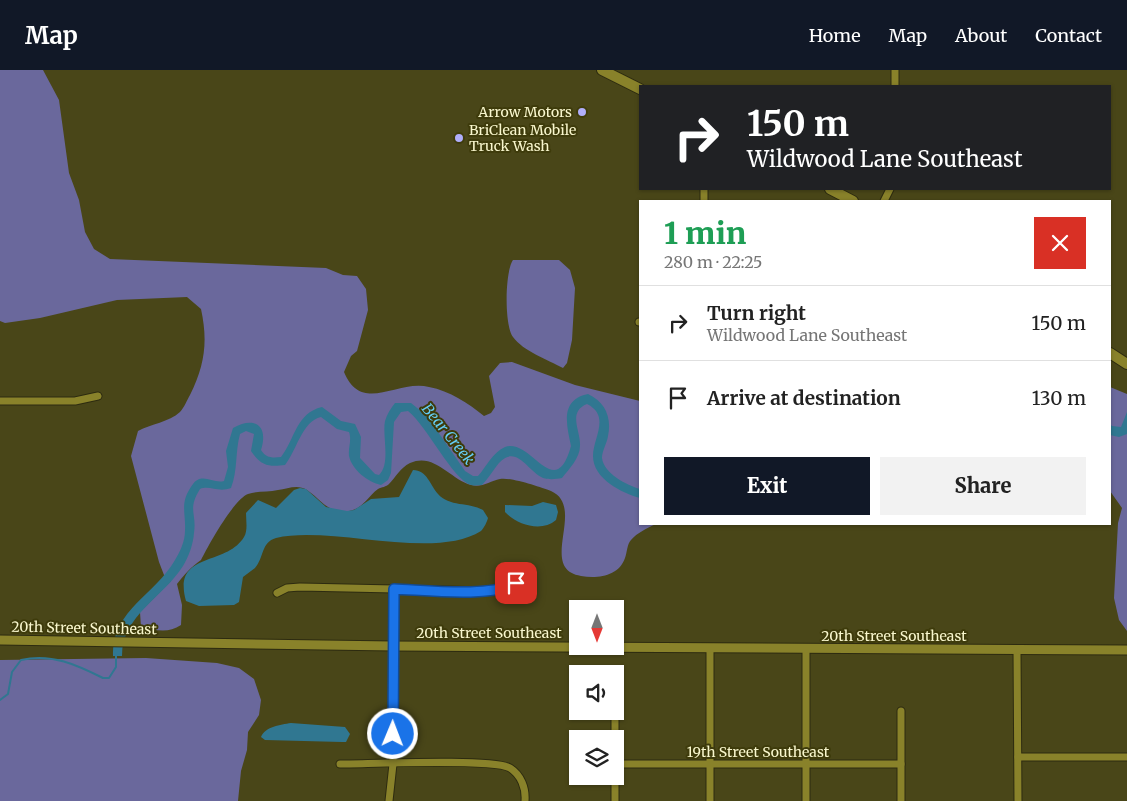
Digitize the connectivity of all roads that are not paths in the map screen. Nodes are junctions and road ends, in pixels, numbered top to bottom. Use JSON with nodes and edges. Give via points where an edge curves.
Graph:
{"nodes":[{"id":1,"x":602,"y":70,"type":"edge"},
{"id":2,"x":895,"y":70,"type":"edge"},
{"id":3,"x":895,"y":85,"type":"edge"},
{"id":4,"x":639,"y":88,"type":"edge"},
{"id":5,"x":832,"y":190,"type":"edge"},
{"id":6,"x":851,"y":200,"type":"edge"},
{"id":7,"x":1111,"y":354,"type":"edge"},
{"id":8,"x":1127,"y":364,"type":"edge"},
{"id":9,"x":98,"y":396,"type":"dead end"},
{"id":10,"x":0,"y":401,"type":"edge"},
{"id":11,"x":516,"y":583,"type":"dead end"},
{"id":12,"x":394,"y":589,"type":"junction"},
{"id":13,"x":277,"y":593,"type":"dead end"},
{"id":14,"x":0,"y":640,"type":"edge"},
{"id":15,"x":393,"y":646,"type":"junction"},
{"id":16,"x":710,"y":649,"type":"junction"},
{"id":17,"x":806,"y":649,"type":"junction"},
{"id":18,"x":1017,"y":650,"type":"junction"},
{"id":19,"x":1127,"y":650,"type":"edge"},
{"id":20,"x":901,"y":711,"type":"dead end"},
{"id":21,"x":1018,"y":757,"type":"junction"},
{"id":22,"x":1127,"y":758,"type":"edge"},
{"id":23,"x":340,"y":764,"type":"dead end"},
{"id":24,"x":393,"y":764,"type":"junction"},
{"id":25,"x":624,"y":764,"type":"edge"},
{"id":26,"x":710,"y":764,"type":"junction"},
{"id":27,"x":806,"y":764,"type":"junction"},
{"id":28,"x":901,"y":764,"type":"junction"},
{"id":29,"x":615,"y":785,"type":"edge"},
{"id":30,"x":389,"y":801,"type":"edge"},
{"id":31,"x":525,"y":801,"type":"edge"},
{"id":32,"x":615,"y":801,"type":"edge"},
{"id":33,"x":710,"y":801,"type":"edge"},
{"id":34,"x":806,"y":801,"type":"edge"},
{"id":35,"x":901,"y":801,"type":"edge"},
{"id":36,"x":1018,"y":801,"type":"edge"}],
"edges":[{"from":1,"to":4,"type":"main road"},
{"from":2,"to":3,"type":"street"},
{"from":5,"to":6,"type":"main road"},
{"from":7,"to":8,"type":"main road"},
{"from":9,"to":10,"type":"street","via":[[75,402]]},
{"from":11,"to":12,"type":"street","via":[[508,588],[489,591]]},
{"from":12,"to":13,"type":"street","via":[[300,587]]},
{"from":12,"to":15,"type":"street"},
{"from":14,"to":15,"type":"street","name":"20th Street Southeast"},
{"from":15,"to":16,"type":"street","name":"20th Street Southeast"},
{"from":15,"to":24,"type":"street"},
{"from":16,"to":17,"type":"street","name":"20th Street Southeast"},
{"from":16,"to":26,"type":"street"},
{"from":17,"to":18,"type":"street","name":"20th Street Southeast"},
{"from":17,"to":27,"type":"street"},
{"from":18,"to":19,"type":"street","name":"20th Street Southeast"},
{"from":18,"to":21,"type":"street"},
{"from":20,"to":28,"type":"street"},
{"from":21,"to":22,"type":"street"},
{"from":21,"to":36,"type":"street"},
{"from":23,"to":24,"type":"street"},
{"from":24,"to":30,"type":"street"},
{"from":24,"to":31,"type":"street","via":[[508,767],[520,777]]},
{"from":25,"to":26,"type":"street","name":"19th Street Southeast"},
{"from":26,"to":27,"type":"street","name":"19th Street Southeast"},
{"from":26,"to":33,"type":"street"},
{"from":27,"to":28,"type":"street","name":"19th Street Southeast"},
{"from":27,"to":34,"type":"street"},
{"from":28,"to":35,"type":"street"},
{"from":29,"to":32,"type":"street"}]}
